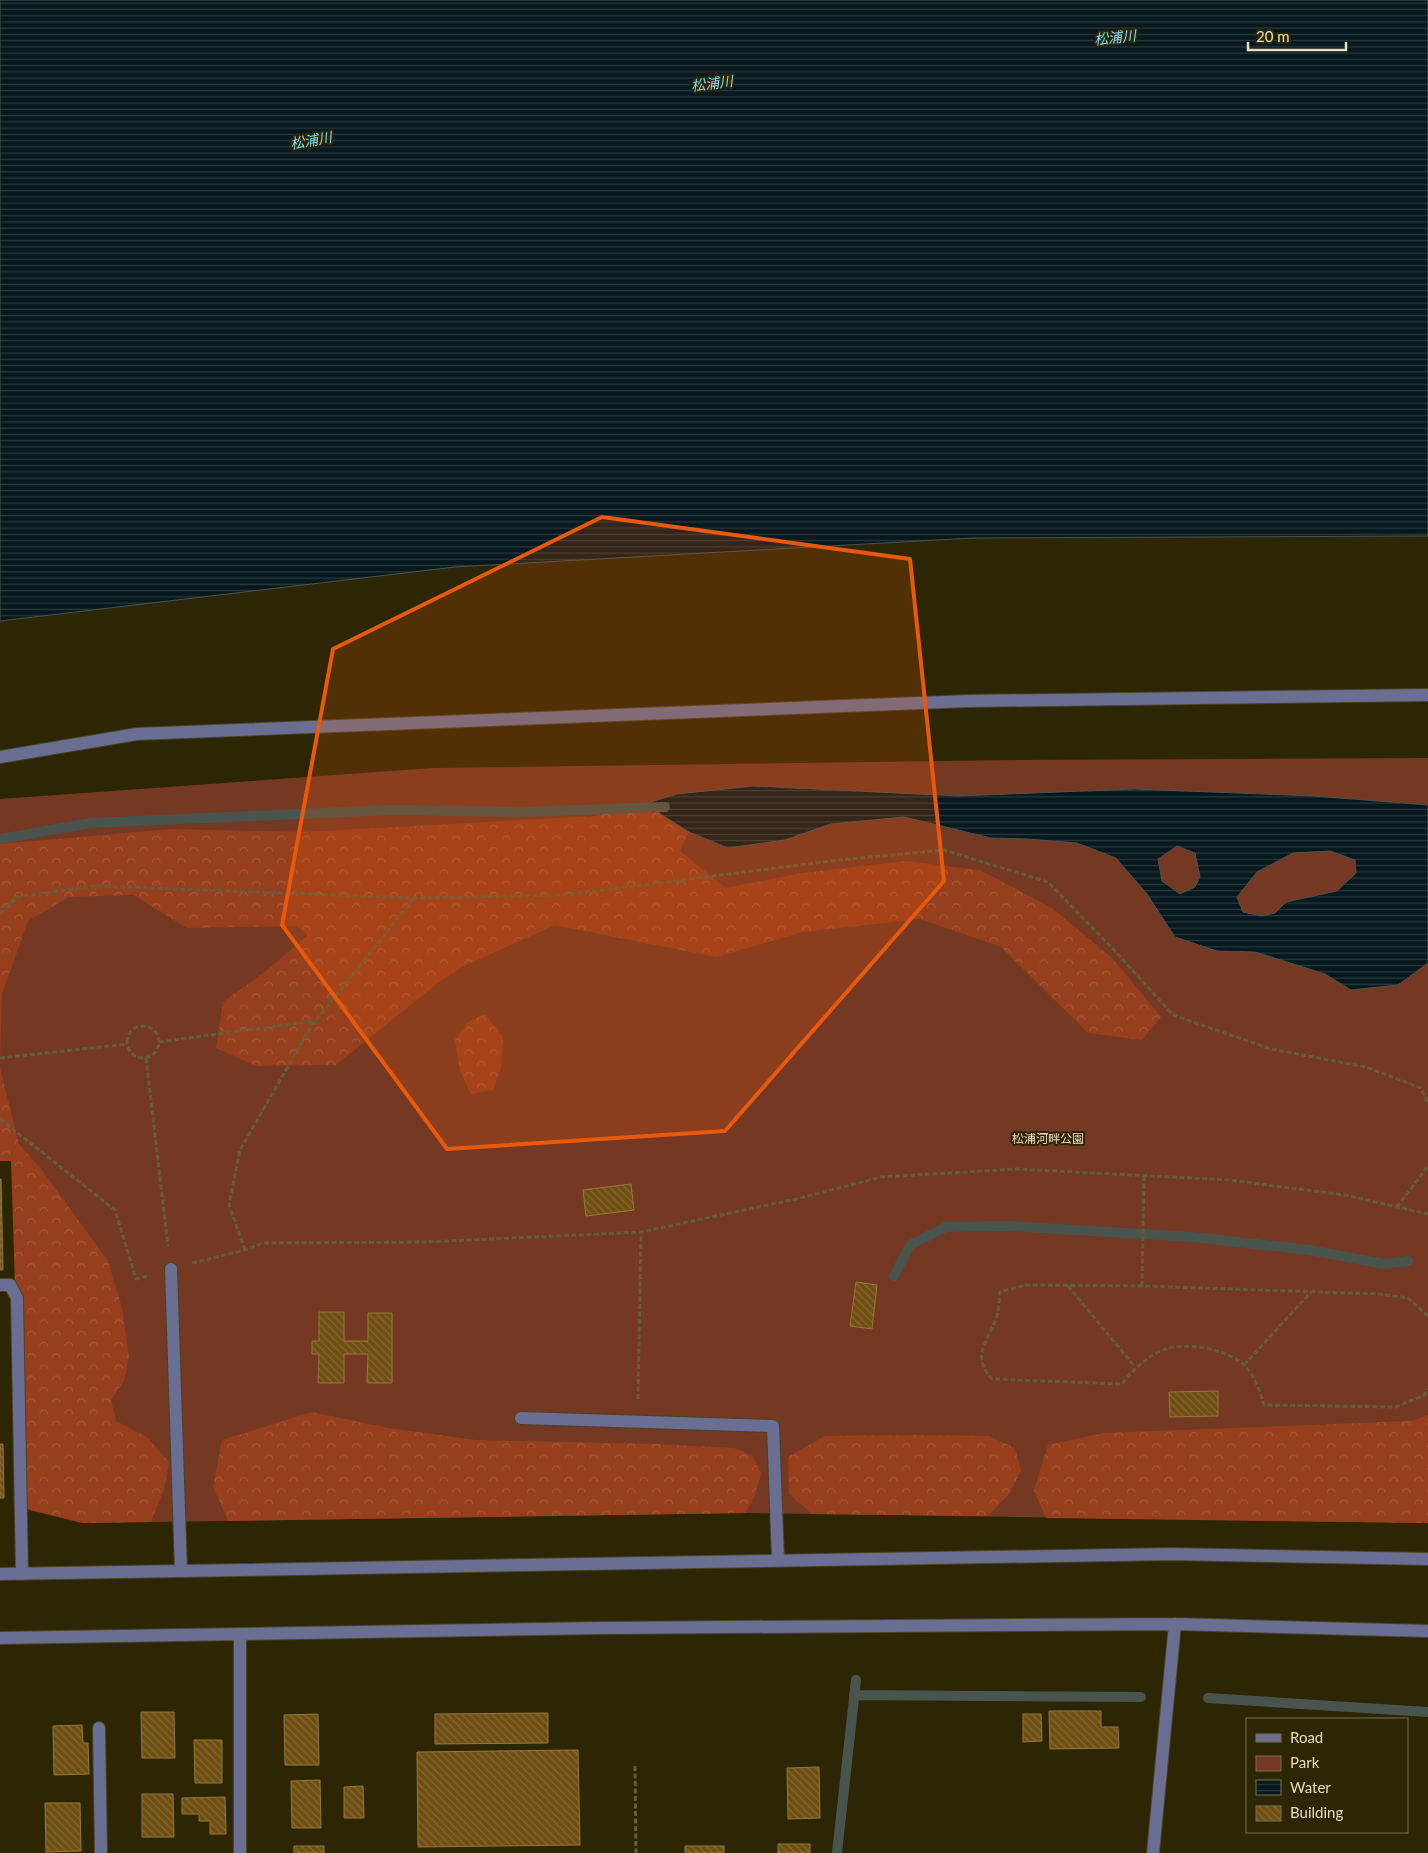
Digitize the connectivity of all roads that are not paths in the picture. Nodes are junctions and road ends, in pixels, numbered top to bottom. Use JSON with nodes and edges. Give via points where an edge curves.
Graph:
{"nodes":[{"id":1,"x":1428,"y":695,"type":"edge"},
{"id":2,"x":0,"y":757,"type":"edge"},
{"id":3,"x":171,"y":1269,"type":"road end"},
{"id":4,"x":0,"y":1285,"type":"edge"},
{"id":5,"x":521,"y":1418,"type":"dead end"},
{"id":6,"x":1428,"y":1559,"type":"edge"},
{"id":7,"x":778,"y":1560,"type":"junction"},
{"id":8,"x":181,"y":1571,"type":"junction"},
{"id":9,"x":0,"y":1574,"type":"edge"},
{"id":10,"x":22,"y":1574,"type":"junction"},
{"id":11,"x":1175,"y":1624,"type":"junction"},
{"id":12,"x":1428,"y":1631,"type":"edge"},
{"id":13,"x":240,"y":1634,"type":"junction"},
{"id":14,"x":0,"y":1638,"type":"edge"},
{"id":15,"x":99,"y":1728,"type":"dead end"},
{"id":16,"x":101,"y":1853,"type":"edge"},
{"id":17,"x":240,"y":1853,"type":"edge"},
{"id":18,"x":1153,"y":1853,"type":"edge"}],
"edges":[{"from":1,"to":2,"type":"street","via":[[969,701],[137,734]]},
{"from":3,"to":8,"type":"street"},
{"from":4,"to":10,"type":"street","via":[[10,1285],[17,1298]]},
{"from":5,"to":7,"type":"street","via":[[773,1426]]},
{"from":6,"to":7,"type":"street","via":[[1171,1554]]},
{"from":7,"to":8,"type":"street"},
{"from":8,"to":10,"type":"street"},
{"from":9,"to":10,"type":"street"},
{"from":11,"to":12,"type":"street"},
{"from":11,"to":13,"type":"street"},
{"from":11,"to":18,"type":"street"},
{"from":13,"to":14,"type":"street"},
{"from":13,"to":17,"type":"street"},
{"from":15,"to":16,"type":"street"}]}
